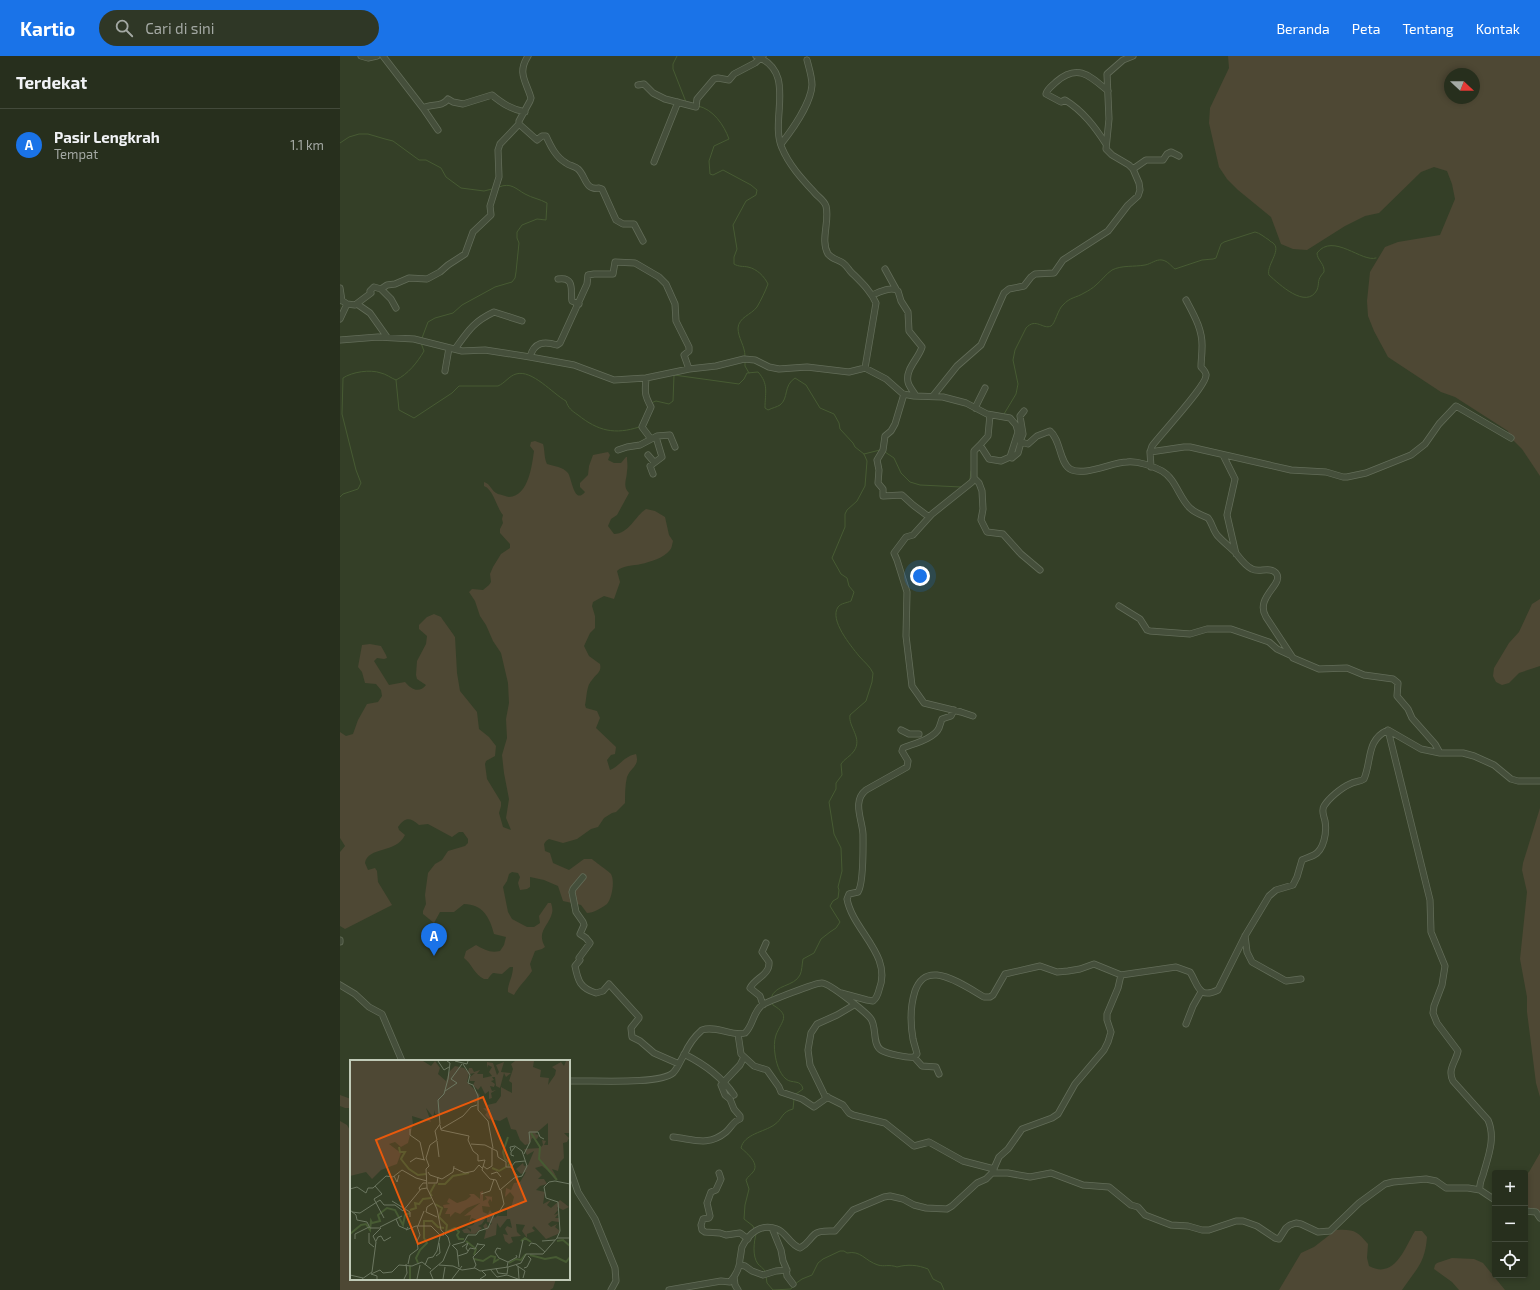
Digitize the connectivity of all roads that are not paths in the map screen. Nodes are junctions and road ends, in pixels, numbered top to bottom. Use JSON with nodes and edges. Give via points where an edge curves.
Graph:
{"nodes":[{"id":1,"x":361,"y":56,"type":"edge"},
{"id":2,"x":376,"y":56,"type":"edge"},
{"id":3,"x":383,"y":56,"type":"edge"},
{"id":4,"x":528,"y":56,"type":"edge"},
{"id":5,"x":1133,"y":56,"type":"edge"},
{"id":6,"x":760,"y":57,"type":"edge"},
{"id":7,"x":807,"y":60,"type":"dead end"},
{"id":8,"x":638,"y":85,"type":"dead end"},
{"id":9,"x":1108,"y":91,"type":"junction"},
{"id":10,"x":678,"y":102,"type":"junction"},
{"id":11,"x":423,"y":108,"type":"junction"},
{"id":12,"x":525,"y":112,"type":"junction"},
{"id":13,"x":519,"y":124,"type":"junction"},
{"id":14,"x":438,"y":130,"type":"dead end"},
{"id":15,"x":781,"y":144,"type":"junction"},
{"id":16,"x":1106,"y":144,"type":"junction"},
{"id":17,"x":1179,"y":156,"type":"dead end"},
{"id":18,"x":654,"y":162,"type":"dead end"},
{"id":19,"x":1133,"y":169,"type":"junction"},
{"id":20,"x":643,"y":241,"type":"dead end"},
{"id":21,"x":885,"y":269,"type":"dead end"},
{"id":22,"x":558,"y":279,"type":"dead end"},
{"id":23,"x":340,"y":288,"type":"edge"},
{"id":24,"x":381,"y":289,"type":"junction"},
{"id":25,"x":896,"y":289,"type":"junction"},
{"id":26,"x":872,"y":295,"type":"junction"},
{"id":27,"x":1186,"y":300,"type":"dead end"},
{"id":28,"x":343,"y":301,"type":"edge"},
{"id":29,"x":357,"y":304,"type":"junction"},
{"id":30,"x":579,"y":304,"type":"junction"},
{"id":31,"x":396,"y":308,"type":"dead end"},
{"id":32,"x":340,"y":319,"type":"edge"},
{"id":33,"x":522,"y":321,"type":"dead end"},
{"id":34,"x":387,"y":338,"type":"junction"},
{"id":35,"x":340,"y":340,"type":"edge"},
{"id":36,"x":449,"y":348,"type":"junction"},
{"id":37,"x":455,"y":349,"type":"junction"},
{"id":38,"x":530,"y":357,"type":"junction"},
{"id":39,"x":865,"y":368,"type":"junction"},
{"id":40,"x":689,"y":369,"type":"junction"},
{"id":41,"x":445,"y":371,"type":"dead end"},
{"id":42,"x":646,"y":378,"type":"junction"},
{"id":43,"x":985,"y":388,"type":"dead end"},
{"id":44,"x":904,"y":394,"type":"junction"},
{"id":45,"x":916,"y":396,"type":"junction"},
{"id":46,"x":933,"y":396,"type":"junction"},
{"id":47,"x":975,"y":408,"type":"junction"},
{"id":48,"x":1024,"y":411,"type":"dead end"},
{"id":49,"x":990,"y":415,"type":"junction"},
{"id":50,"x":1018,"y":432,"type":"junction"},
{"id":51,"x":654,"y":438,"type":"junction"},
{"id":52,"x":1511,"y":438,"type":"dead end"},
{"id":53,"x":1020,"y":441,"type":"junction"},
{"id":54,"x":980,"y":445,"type":"junction"},
{"id":55,"x":675,"y":447,"type":"dead end"},
{"id":56,"x":618,"y":450,"type":"dead end"},
{"id":57,"x":1150,"y":452,"type":"junction"},
{"id":58,"x":648,"y":455,"type":"dead end"},
{"id":59,"x":1223,"y":455,"type":"junction"},
{"id":60,"x":1010,"y":457,"type":"junction"},
{"id":61,"x":654,"y":462,"type":"junction"},
{"id":62,"x":1151,"y":467,"type":"junction"},
{"id":63,"x":653,"y":474,"type":"dead end"},
{"id":64,"x":974,"y":478,"type":"junction"},
{"id":65,"x":929,"y":517,"type":"junction"},
{"id":66,"x":1236,"y":554,"type":"junction"},
{"id":67,"x":1040,"y":570,"type":"dead end"},
{"id":68,"x":1119,"y":606,"type":"dead end"},
{"id":69,"x":1291,"y":655,"type":"junction"},
{"id":70,"x":954,"y":710,"type":"junction"},
{"id":71,"x":973,"y":716,"type":"dead end"},
{"id":72,"x":901,"y":730,"type":"dead end"},
{"id":73,"x":1388,"y":730,"type":"junction"},
{"id":74,"x":909,"y":734,"type":"junction"},
{"id":75,"x":919,"y":734,"type":"dead end"},
{"id":76,"x":909,"y":746,"type":"junction"},
{"id":77,"x":1440,"y":753,"type":"junction"},
{"id":78,"x":1540,"y":781,"type":"edge"},
{"id":79,"x":583,"y":877,"type":"dead end"},
{"id":80,"x":1245,"y":936,"type":"junction"},
{"id":81,"x":766,"y":943,"type":"dead end"},
{"id":82,"x":1121,"y":975,"type":"junction"},
{"id":83,"x":1301,"y":979,"type":"dead end"},
{"id":84,"x":340,"y":985,"type":"edge"},
{"id":85,"x":837,"y":992,"type":"junction"},
{"id":86,"x":1201,"y":992,"type":"junction"},
{"id":87,"x":854,"y":1004,"type":"junction"},
{"id":88,"x":763,"y":1005,"type":"junction"},
{"id":89,"x":1186,"y":1024,"type":"dead end"},
{"id":90,"x":738,"y":1034,"type":"junction"},
{"id":91,"x":684,"y":1054,"type":"junction"},
{"id":92,"x":744,"y":1057,"type":"junction"},
{"id":93,"x":914,"y":1057,"type":"junction"},
{"id":94,"x":402,"y":1060,"type":"edge"},
{"id":95,"x":679,"y":1064,"type":"junction"},
{"id":96,"x":939,"y":1074,"type":"dead end"},
{"id":97,"x":570,"y":1081,"type":"edge"},
{"id":98,"x":722,"y":1082,"type":"junction"},
{"id":99,"x":734,"y":1095,"type":"dead end"},
{"id":100,"x":828,"y":1097,"type":"junction"},
{"id":101,"x":672,"y":1137,"type":"dead end"},
{"id":102,"x":570,"y":1169,"type":"edge"},
{"id":103,"x":993,"y":1171,"type":"junction"},
{"id":104,"x":719,"y":1173,"type":"dead end"},
{"id":105,"x":1480,"y":1190,"type":"junction"},
{"id":106,"x":1492,"y":1198,"type":"edge"},
{"id":107,"x":1528,"y":1211,"type":"edge"},
{"id":108,"x":1540,"y":1218,"type":"edge"},
{"id":109,"x":772,"y":1228,"type":"junction"},
{"id":110,"x":748,"y":1239,"type":"junction"},
{"id":111,"x":740,"y":1265,"type":"junction"},
{"id":112,"x":786,"y":1270,"type":"junction"},
{"id":113,"x":734,"y":1277,"type":"junction"},
{"id":114,"x":793,"y":1284,"type":"dead end"},
{"id":115,"x":611,"y":1290,"type":"edge"},
{"id":116,"x":669,"y":1290,"type":"edge"},
{"id":117,"x":738,"y":1290,"type":"edge"}],
"edges":[{"from":1,"to":2,"type":"street"},
{"from":3,"to":11,"type":"street"},
{"from":4,"to":12,"type":"street","via":[[522,70],[531,98]]},
{"from":5,"to":9,"type":"street","via":[[1123,60],[1107,74]]},
{"from":6,"to":10,"type":"street","via":[[729,80],[714,79],[697,99],[696,107]]},
{"from":6,"to":15,"type":"street","via":[[773,67],[778,78]]},
{"from":7,"to":15,"type":"street","via":[[812,87],[809,97]]},
{"from":8,"to":10,"type":"street","via":[[644,84],[658,96]]},
{"from":9,"to":16,"type":"street","via":[[1109,119]]},
{"from":9,"to":16,"type":"street","via":[[1086,74],[1079,72],[1058,80],[1046,91],[1046,94],[1061,102],[1065,100],[1076,107],[1093,124]]},
{"from":10,"to":18,"type":"street"},
{"from":11,"to":12,"type":"street","via":[[440,105],[448,99],[463,104],[492,95],[505,105]]},
{"from":11,"to":14,"type":"street"},
{"from":12,"to":13,"type":"street"},
{"from":13,"to":20,"type":"street","via":[[537,140],[546,136],[555,153],[565,163],[579,169],[590,188],[602,189],[616,220],[623,224],[634,224]]},
{"from":13,"to":24,"type":"street","via":[[500,144],[499,174],[490,208],[491,215],[473,232],[466,254],[428,279],[409,278]]},
{"from":15,"to":26,"type":"street","via":[[794,169],[825,204],[825,244],[828,254],[845,264]]},
{"from":16,"to":19,"type":"street","via":[[1108,153]]},
{"from":17,"to":19,"type":"street","via":[[1171,152],[1163,160],[1146,160]]},
{"from":19,"to":46,"type":"street","via":[[1139,183],[1139,193],[1108,231],[1063,260],[1054,273],[1035,274],[1024,286],[1009,289],[1004,293],[981,345],[957,366]]},
{"from":21,"to":25,"type":"street"},
{"from":22,"to":30,"type":"street","via":[[571,285],[571,299]]},
{"from":23,"to":28,"type":"street"},
{"from":24,"to":29,"type":"street","via":[[374,287],[371,293]]},
{"from":24,"to":31,"type":"street"},
{"from":25,"to":26,"type":"street"},
{"from":25,"to":45,"type":"street","via":[[908,312],[909,332],[922,346],[908,379],[908,384]]},
{"from":26,"to":39,"type":"street","via":[[877,305]]},
{"from":27,"to":57,"type":"street","via":[[1200,329],[1201,367],[1206,376]]},
{"from":28,"to":29,"type":"street","via":[[355,306]]},
{"from":28,"to":32,"type":"street"},
{"from":29,"to":34,"type":"street","via":[[367,311]]},
{"from":30,"to":38,"type":"street","via":[[560,343],[540,343]]},
{"from":30,"to":40,"type":"street","via":[[588,283],[588,275],[613,274],[616,262],[635,263],[654,274],[666,284],[672,296],[676,321],[689,348],[684,355]]},
{"from":33,"to":37,"type":"street","via":[[494,312],[470,328]]},
{"from":34,"to":35,"type":"street"},
{"from":34,"to":36,"type":"street","via":[[421,341]]},
{"from":36,"to":37,"type":"street"},
{"from":36,"to":41,"type":"street"},
{"from":37,"to":38,"type":"street","via":[[464,352],[485,350]]},
{"from":38,"to":42,"type":"street","via":[[579,366],[612,380]]},
{"from":39,"to":40,"type":"street","via":[[849,372],[812,367],[779,369],[747,359]]},
{"from":39,"to":44,"type":"street","via":[[886,379]]},
{"from":40,"to":42,"type":"street"},
{"from":42,"to":51,"type":"street","via":[[645,394],[650,406],[642,427]]},
{"from":43,"to":47,"type":"street"},
{"from":44,"to":45,"type":"street"},
{"from":44,"to":65,"type":"street","via":[[896,420],[891,431],[885,436],[884,448],[877,460],[878,483],[883,497],[902,495]]},
{"from":45,"to":46,"type":"street"},
{"from":46,"to":47,"type":"street","via":[[946,397]]},
{"from":47,"to":49,"type":"street"},
{"from":48,"to":53,"type":"street","via":[[1020,416],[1023,434]]},
{"from":49,"to":50,"type":"street","via":[[1010,418]]},
{"from":49,"to":54,"type":"street","via":[[989,436]]},
{"from":50,"to":53,"type":"street"},
{"from":50,"to":60,"type":"street"},
{"from":51,"to":55,"type":"street","via":[[671,435]]},
{"from":51,"to":56,"type":"street","via":[[640,445]]},
{"from":51,"to":61,"type":"street","via":[[662,457]]},
{"from":52,"to":59,"type":"street","via":[[1456,406],[1425,444],[1411,455],[1353,476],[1291,470]]},
{"from":53,"to":60,"type":"street","via":[[1018,453]]},
{"from":53,"to":62,"type":"street","via":[[1028,444],[1037,436],[1050,432],[1054,434],[1064,462],[1072,470],[1088,471],[1127,462]]},
{"from":54,"to":60,"type":"street","via":[[989,459],[1001,461]]},
{"from":54,"to":64,"type":"street","via":[[973,454]]},
{"from":57,"to":59,"type":"street","via":[[1184,447]]},
{"from":57,"to":62,"type":"street"},
{"from":58,"to":61,"type":"street"},
{"from":59,"to":66,"type":"street","via":[[1235,480],[1227,515]]},
{"from":61,"to":63,"type":"street","via":[[650,467]]},
{"from":62,"to":66,"type":"street","via":[[1166,474],[1188,507],[1208,518],[1217,536]]},
{"from":64,"to":65,"type":"street"},
{"from":64,"to":67,"type":"street","via":[[982,491],[981,520],[987,532],[1003,534]]},
{"from":65,"to":70,"type":"street","via":[[913,535],[906,537],[894,554],[907,592],[906,636],[912,686],[924,703]]},
{"from":66,"to":69,"type":"street","via":[[1252,569],[1272,570],[1276,573],[1276,584],[1265,600],[1263,608],[1266,617]]},
{"from":68,"to":69,"type":"street","via":[[1140,619],[1150,631],[1190,634],[1207,629],[1231,629],[1269,642]]},
{"from":69,"to":77,"type":"street","via":[[1319,669],[1347,668],[1364,675],[1396,681],[1397,696]]},
{"from":70,"to":71,"type":"street"},
{"from":70,"to":76,"type":"street","via":[[951,716],[942,719],[939,729],[933,734]]},
{"from":72,"to":74,"type":"street"},
{"from":73,"to":77,"type":"street","via":[[1416,747]]},
{"from":73,"to":80,"type":"street","via":[[1375,739],[1364,779],[1349,784],[1328,801],[1322,810],[1325,829],[1323,844],[1319,851],[1302,860],[1293,885],[1276,890],[1269,896]]},
{"from":73,"to":105,"type":"street","via":[[1430,900],[1431,932],[1445,966],[1433,1013],[1437,1023],[1458,1050],[1450,1075],[1453,1081],[1488,1120],[1491,1127],[1492,1140]]},
{"from":74,"to":75,"type":"street"},
{"from":74,"to":76,"type":"street"},
{"from":76,"to":85,"type":"street","via":[[902,750],[908,761],[907,767],[866,790],[859,799],[863,832],[862,882],[858,892],[847,897],[855,920],[880,960],[883,981],[874,1001]]},
{"from":77,"to":78,"type":"street","via":[[1467,754],[1494,766],[1511,779]]},
{"from":79,"to":95,"type":"street","via":[[572,892],[576,912],[584,925],[580,934],[590,944],[575,966],[579,981],[596,993],[609,984],[639,1017],[631,1028],[632,1037],[654,1053]]},
{"from":80,"to":83,"type":"street","via":[[1247,952],[1252,962],[1286,981]]},
{"from":80,"to":86,"type":"street","via":[[1218,990],[1212,993]]},
{"from":81,"to":88,"type":"street","via":[[762,952],[769,962],[769,968],[750,988],[760,996]]},
{"from":82,"to":86,"type":"street","via":[[1176,967],[1190,972]]},
{"from":82,"to":93,"type":"street","via":[[1094,964],[1080,970],[1057,972],[1040,966],[1005,974],[990,997],[984,997],[938,975],[929,975],[922,978],[918,984],[910,1011],[916,1054]]},
{"from":82,"to":103,"type":"street","via":[[1107,1014],[1111,1032],[1104,1050],[1075,1084],[1058,1114],[1022,1129],[1008,1149],[998,1157]]},
{"from":84,"to":94,"type":"street","via":[[382,1014]]},
{"from":85,"to":87,"type":"street"},
{"from":85,"to":88,"type":"street","via":[[821,983]]},
{"from":86,"to":89,"type":"street"},
{"from":87,"to":93,"type":"street","via":[[871,1020],[876,1044],[881,1050],[908,1058]]},
{"from":87,"to":100,"type":"street","via":[[817,1024],[810,1034],[808,1061]]},
{"from":88,"to":90,"type":"street","via":[[746,1032]]},
{"from":90,"to":91,"type":"street","via":[[704,1029]]},
{"from":90,"to":92,"type":"street","via":[[740,1052]]},
{"from":91,"to":95,"type":"street"},
{"from":91,"to":98,"type":"street","via":[[704,1064]]},
{"from":92,"to":98,"type":"street"},
{"from":92,"to":100,"type":"street","via":[[754,1066],[767,1070],[784,1094],[802,1099],[814,1107]]},
{"from":93,"to":96,"type":"street","via":[[922,1066],[936,1067]]},
{"from":95,"to":97,"type":"street","via":[[672,1074],[656,1079]]},
{"from":98,"to":99,"type":"street"},
{"from":98,"to":101,"type":"street","via":[[724,1094],[730,1099],[740,1119],[721,1136],[706,1142]]},
{"from":100,"to":103,"type":"street","via":[[843,1105],[849,1113],[885,1123],[914,1146],[929,1142],[963,1161]]},
{"from":102,"to":115,"type":"street","via":[[578,1192],[595,1219],[615,1268],[616,1281]]},
{"from":103,"to":105,"type":"street","via":[[1030,1177],[1051,1173],[1083,1185],[1109,1187],[1130,1205],[1172,1225],[1209,1230],[1231,1222],[1243,1221],[1250,1222],[1278,1239],[1286,1228],[1296,1223],[1318,1232],[1330,1231],[1359,1203],[1393,1182],[1426,1179],[1436,1181],[1446,1188]]},
{"from":103,"to":109,"type":"street","via":[[946,1209],[926,1208],[890,1196],[858,1207],[847,1215],[835,1231],[819,1232],[800,1248],[779,1230]]},
{"from":104,"to":110,"type":"street","via":[[721,1179],[716,1190],[711,1192],[707,1203],[710,1216],[703,1219],[702,1230],[726,1235],[740,1233]]},
{"from":105,"to":106,"type":"street"},
{"from":107,"to":108,"type":"street","via":[[1536,1212]]},
{"from":109,"to":110,"type":"street","via":[[759,1228]]},
{"from":109,"to":112,"type":"street"},
{"from":110,"to":111,"type":"street","via":[[742,1248]]},
{"from":111,"to":112,"type":"street","via":[[763,1275]]},
{"from":111,"to":113,"type":"street"},
{"from":112,"to":114,"type":"street"},
{"from":113,"to":116,"type":"street","via":[[730,1282],[721,1281]]},
{"from":113,"to":117,"type":"street"}]}
